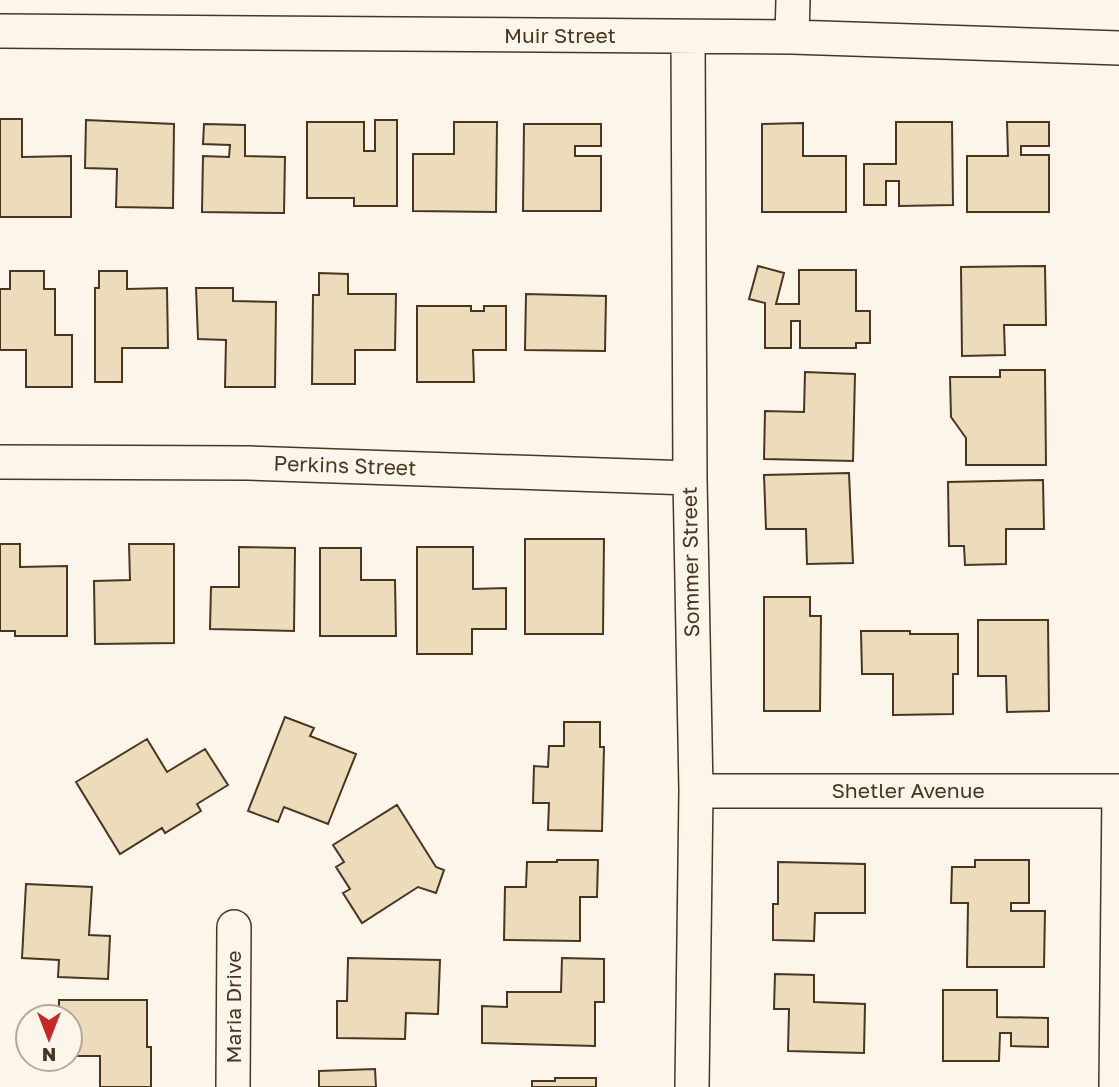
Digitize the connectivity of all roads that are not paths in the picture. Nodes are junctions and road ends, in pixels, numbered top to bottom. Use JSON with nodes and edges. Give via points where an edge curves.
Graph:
{"nodes":[{"id":1,"x":793,"y":0,"type":"edge"},
{"id":2,"x":0,"y":31,"type":"edge"},
{"id":3,"x":688,"y":37,"type":"junction"},
{"id":4,"x":792,"y":37,"type":"junction"},
{"id":5,"x":1119,"y":48,"type":"edge"},
{"id":6,"x":0,"y":461,"type":"edge"},
{"id":7,"x":690,"y":478,"type":"junction"},
{"id":8,"x":696,"y":791,"type":"junction"},
{"id":9,"x":1119,"y":791,"type":"edge"},
{"id":10,"x":234,"y":927,"type":"dead end"},
{"id":11,"x":233,"y":1087,"type":"edge"},
{"id":12,"x":692,"y":1087,"type":"edge"},
{"id":13,"x":1116,"y":1087,"type":"edge"}],
"edges":[{"from":1,"to":4,"type":"street"},
{"from":2,"to":3,"type":"street","name":"Muir Street"},
{"from":3,"to":4,"type":"street","name":"Muir Street"},
{"from":3,"to":7,"type":"street","name":"Sommer Street"},
{"from":4,"to":5,"type":"street","name":"Muir Street"},
{"from":6,"to":7,"type":"street","name":"Perkins Street","via":[[248,463]]},
{"from":7,"to":8,"type":"street","name":"Sommer Street"},
{"from":8,"to":9,"type":"street","name":"Shetler Avenue"},
{"from":8,"to":12,"type":"street","name":"Sommer Street"},
{"from":9,"to":13,"type":"street"},
{"from":10,"to":11,"type":"street","name":"Maria Drive"}]}
